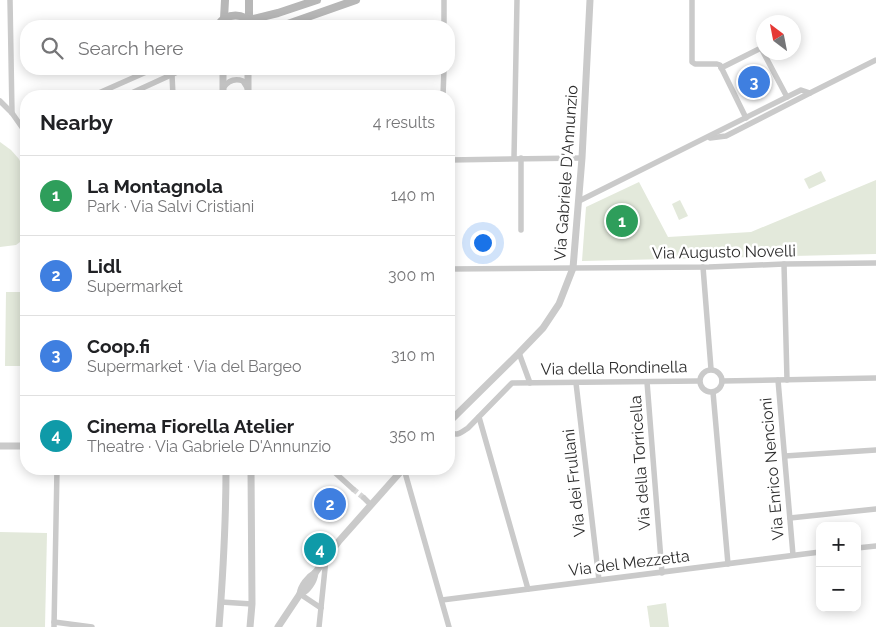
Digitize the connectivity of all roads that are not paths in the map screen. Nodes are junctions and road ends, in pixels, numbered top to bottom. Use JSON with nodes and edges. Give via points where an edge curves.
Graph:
{"nodes":[{"id":1,"x":10,"y":0,"type":"edge"},
{"id":2,"x":225,"y":0,"type":"edge"},
{"id":3,"x":249,"y":0,"type":"edge"},
{"id":4,"x":317,"y":0,"type":"edge"},
{"id":5,"x":356,"y":0,"type":"edge"},
{"id":6,"x":444,"y":0,"type":"edge"},
{"id":7,"x":517,"y":0,"type":"edge"},
{"id":8,"x":590,"y":0,"type":"edge"},
{"id":9,"x":692,"y":0,"type":"edge"},
{"id":10,"x":224,"y":19,"type":"joint"},
{"id":11,"x":248,"y":20,"type":"edge"},
{"id":12,"x":251,"y":20,"type":"edge"},
{"id":13,"x":259,"y":20,"type":"edge"},
{"id":14,"x":299,"y":20,"type":"edge"},
{"id":15,"x":444,"y":20,"type":"edge"},
{"id":16,"x":876,"y":60,"type":"edge"},
{"id":17,"x":721,"y":68,"type":"junction"},
{"id":18,"x":139,"y":75,"type":"edge"},
{"id":19,"x":170,"y":75,"type":"edge"},
{"id":20,"x":172,"y":75,"type":"edge"},
{"id":21,"x":223,"y":75,"type":"edge"},
{"id":22,"x":248,"y":75,"type":"edge"},
{"id":23,"x":444,"y":75,"type":"edge"},
{"id":24,"x":223,"y":88,"type":"joint"},
{"id":25,"x":106,"y":90,"type":"edge"},
{"id":26,"x":138,"y":90,"type":"edge"},
{"id":27,"x":173,"y":90,"type":"edge"},
{"id":28,"x":247,"y":90,"type":"edge"},
{"id":29,"x":248,"y":90,"type":"edge"},
{"id":30,"x":444,"y":90,"type":"edge"},
{"id":31,"x":810,"y":93,"type":"junction"},
{"id":32,"x":787,"y":97,"type":"junction"},
{"id":33,"x":0,"y":102,"type":"edge"},
{"id":34,"x":12,"y":113,"type":"junction"},
{"id":35,"x":746,"y":118,"type":"junction"},
{"id":36,"x":20,"y":123,"type":"edge"},
{"id":37,"x":703,"y":139,"type":"junction"},
{"id":38,"x":518,"y":158,"type":"junction"},
{"id":39,"x":582,"y":158,"type":"junction"},
{"id":40,"x":455,"y":160,"type":"edge"},
{"id":41,"x":579,"y":201,"type":"junction"},
{"id":42,"x":521,"y":230,"type":"dead end"},
{"id":43,"x":876,"y":263,"type":"edge"},
{"id":44,"x":784,"y":264,"type":"junction"},
{"id":45,"x":703,"y":267,"type":"junction"},
{"id":46,"x":574,"y":268,"type":"junction"},
{"id":47,"x":455,"y":269,"type":"edge"},
{"id":48,"x":519,"y":353,"type":"junction"},
{"id":49,"x":711,"y":370,"type":"junction"},
{"id":50,"x":876,"y":378,"type":"edge"},
{"id":51,"x":778,"y":380,"type":"junction"},
{"id":52,"x":787,"y":380,"type":"junction"},
{"id":53,"x":699,"y":381,"type":"junction"},
{"id":54,"x":722,"y":381,"type":"junction"},
{"id":55,"x":647,"y":382,"type":"junction"},
{"id":56,"x":530,"y":383,"type":"junction"},
{"id":57,"x":576,"y":383,"type":"junction"},
{"id":58,"x":714,"y":392,"type":"junction"},
{"id":59,"x":455,"y":416,"type":"edge"},
{"id":60,"x":479,"y":417,"type":"junction"},
{"id":61,"x":455,"y":434,"type":"edge"},
{"id":62,"x":0,"y":446,"type":"edge"},
{"id":63,"x":20,"y":446,"type":"edge"},
{"id":64,"x":876,"y":450,"type":"edge"},
{"id":65,"x":785,"y":456,"type":"junction"},
{"id":66,"x":57,"y":475,"type":"edge"},
{"id":67,"x":226,"y":475,"type":"edge"},
{"id":68,"x":251,"y":475,"type":"edge"},
{"id":69,"x":337,"y":475,"type":"edge"},
{"id":70,"x":398,"y":475,"type":"edge"},
{"id":71,"x":406,"y":475,"type":"edge"},
{"id":72,"x":353,"y":489,"type":"tunnel mouth"},
{"id":73,"x":364,"y":498,"type":"tunnel mouth"},
{"id":74,"x":371,"y":505,"type":"junction"},
{"id":75,"x":876,"y":509,"type":"edge"},
{"id":76,"x":790,"y":518,"type":"junction"},
{"id":77,"x":876,"y":546,"type":"edge"},
{"id":78,"x":861,"y":548,"type":"edge"},
{"id":79,"x":816,"y":552,"type":"edge"},
{"id":80,"x":793,"y":555,"type":"junction"},
{"id":81,"x":326,"y":557,"type":"junction"},
{"id":82,"x":728,"y":564,"type":"junction"},
{"id":83,"x":662,"y":573,"type":"junction"},
{"id":84,"x":599,"y":580,"type":"junction"},
{"id":85,"x":528,"y":589,"type":"junction"},
{"id":86,"x":300,"y":594,"type":"junction"},
{"id":87,"x":442,"y":600,"type":"junction"},
{"id":88,"x":221,"y":602,"type":"junction"},
{"id":89,"x":252,"y":604,"type":"junction"},
{"id":90,"x":321,"y":608,"type":"junction"},
{"id":91,"x":251,"y":617,"type":"junction"},
{"id":92,"x":54,"y":625,"type":"edge"},
{"id":93,"x":92,"y":627,"type":"edge"},
{"id":94,"x":219,"y":627,"type":"edge"},
{"id":95,"x":250,"y":627,"type":"edge"},
{"id":96,"x":257,"y":627,"type":"edge"},
{"id":97,"x":278,"y":627,"type":"edge"},
{"id":98,"x":319,"y":627,"type":"edge"},
{"id":99,"x":449,"y":627,"type":"edge"}],
"edges":[{"from":1,"to":34,"type":"street"},
{"from":2,"to":10,"type":"main road"},
{"from":3,"to":12,"type":"main road"},
{"from":4,"to":13,"type":"main road"},
{"from":5,"to":14,"type":"main road"},
{"from":6,"to":15,"type":"street"},
{"from":7,"to":38,"type":"street"},
{"from":8,"to":39,"type":"street","name":"Via Gabriele D'Annunzio"},
{"from":9,"to":17,"type":"street","via":[[692,62],[718,64]]},
{"from":10,"to":11,"type":"main road","via":[[237,16]]},
{"from":16,"to":31,"type":"street"},
{"from":17,"to":32,"type":"street","via":[[761,48]]},
{"from":17,"to":35,"type":"street"},
{"from":18,"to":25,"type":"street"},
{"from":19,"to":26,"type":"street"},
{"from":20,"to":27,"type":"street"},
{"from":21,"to":24,"type":"street"},
{"from":22,"to":29,"type":"street"},
{"from":23,"to":30,"type":"street"},
{"from":24,"to":28,"type":"street","via":[[236,80],[243,81]]},
{"from":31,"to":32,"type":"street","via":[[801,90]]},
{"from":31,"to":37,"type":"street","via":[[726,136]]},
{"from":32,"to":35,"type":"street"},
{"from":33,"to":34,"type":"street"},
{"from":34,"to":36,"type":"street"},
{"from":35,"to":37,"type":"street"},
{"from":37,"to":41,"type":"street"},
{"from":38,"to":39,"type":"street"},
{"from":38,"to":40,"type":"street"},
{"from":38,"to":42,"type":"street"},
{"from":39,"to":41,"type":"street","name":"Via Gabriele D'Annunzio"},
{"from":41,"to":46,"type":"street","name":"Via Gabriele D'Annunzio"},
{"from":43,"to":44,"type":"street","name":"Via Augusto Novelli"},
{"from":44,"to":45,"type":"street","name":"Via Augusto Novelli"},
{"from":44,"to":52,"type":"street"},
{"from":45,"to":46,"type":"street","name":"Via Augusto Novelli"},
{"from":45,"to":49,"type":"street"},
{"from":46,"to":47,"type":"street","name":"Via Augusto Novelli"},
{"from":46,"to":48,"type":"street","name":"Via Gabriele D'Annunzio","via":[[555,311]]},
{"from":48,"to":56,"type":"street","name":"Via della Rondinella"},
{"from":48,"to":59,"type":"street","name":"Via Gabriele D'Annunzio"},
{"from":49,"to":53,"type":"street","name":"Via della Rondinella","via":[[703,372]]},
{"from":49,"to":54,"type":"street","name":"Via della Rondinella","via":[[720,374]]},
{"from":50,"to":52,"type":"street"},
{"from":51,"to":52,"type":"street"},
{"from":51,"to":54,"type":"street"},
{"from":51,"to":65,"type":"street","name":"Via Enrico Nencioni"},
{"from":53,"to":55,"type":"street","name":"Via della Rondinella"},
{"from":53,"to":58,"type":"street","name":"Via della Rondinella","via":[[703,390]]},
{"from":54,"to":58,"type":"street","via":[[721,387]]},
{"from":55,"to":57,"type":"street","name":"Via della Rondinella"},
{"from":55,"to":83,"type":"street","name":"Via della Torricella"},
{"from":56,"to":57,"type":"street","name":"Via della Rondinella"},
{"from":56,"to":60,"type":"street","name":"Via della Rondinella","via":[[512,383]]},
{"from":57,"to":84,"type":"street","name":"Via dei Frullani"},
{"from":58,"to":82,"type":"street"},
{"from":60,"to":61,"type":"street","via":[[461,433]]},
{"from":60,"to":85,"type":"street"},
{"from":62,"to":63,"type":"street"},
{"from":64,"to":65,"type":"street"},
{"from":65,"to":76,"type":"street","name":"Via Enrico Nencioni"},
{"from":66,"to":92,"type":"street"},
{"from":67,"to":88,"type":"street"},
{"from":68,"to":89,"type":"street"},
{"from":69,"to":72,"type":"street"},
{"from":70,"to":74,"type":"street"},
{"from":71,"to":87,"type":"street"},
{"from":73,"to":74,"type":"street"},
{"from":74,"to":81,"type":"street"},
{"from":75,"to":76,"type":"street"},
{"from":76,"to":80,"type":"street","name":"Via Enrico Nencioni"},
{"from":77,"to":78,"type":"street"},
{"from":79,"to":80,"type":"street","name":"Via del Mezzetta"},
{"from":80,"to":82,"type":"street","name":"Via del Mezzetta"},
{"from":81,"to":86,"type":"street","via":[[305,593]]},
{"from":81,"to":90,"type":"street"},
{"from":82,"to":83,"type":"street","name":"Via del Mezzetta"},
{"from":83,"to":84,"type":"street","name":"Via del Mezzetta"},
{"from":84,"to":85,"type":"street","name":"Via del Mezzetta"},
{"from":85,"to":87,"type":"street","name":"Via del Mezzetta"},
{"from":86,"to":90,"type":"street"},
{"from":86,"to":97,"type":"street"},
{"from":87,"to":99,"type":"street"},
{"from":88,"to":89,"type":"street"},
{"from":88,"to":94,"type":"street"},
{"from":89,"to":91,"type":"street"},
{"from":90,"to":98,"type":"street"},
{"from":91,"to":95,"type":"street"},
{"from":91,"to":96,"type":"street"},
{"from":92,"to":93,"type":"street"}]}
